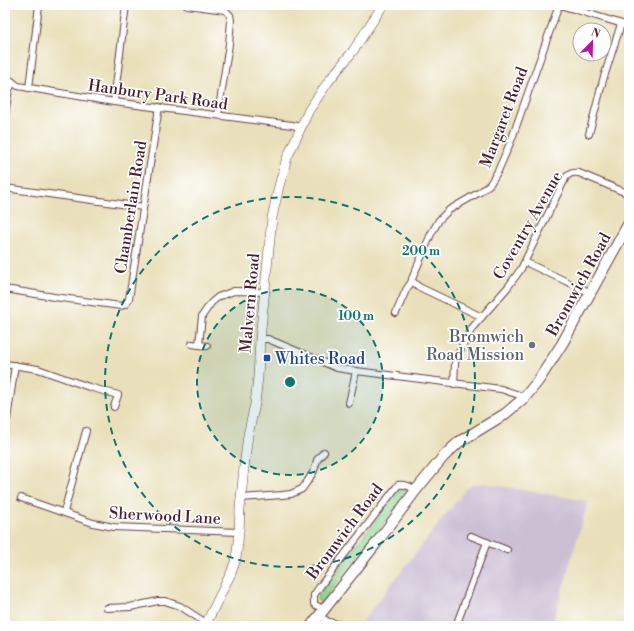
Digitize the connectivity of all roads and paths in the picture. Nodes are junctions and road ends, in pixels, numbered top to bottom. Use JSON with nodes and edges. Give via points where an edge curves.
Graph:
{"nodes":[{"id":1,"x":39,"y":5,"type":"edge"},
{"id":2,"x":126,"y":5,"type":"edge"},
{"id":3,"x":187,"y":5,"type":"edge"},
{"id":4,"x":382,"y":5,"type":"edge"},
{"id":5,"x":560,"y":5,"type":"edge"},
{"id":6,"x":621,"y":24,"type":"junction"},
{"id":7,"x":629,"y":26,"type":"edge"},
{"id":8,"x":5,"y":77,"type":"edge"},
{"id":9,"x":13,"y":83,"type":"junction"},
{"id":10,"x":29,"y":88,"type":"junction"},
{"id":11,"x":114,"y":102,"type":"junction"},
{"id":12,"x":159,"y":107,"type":"junction"},
{"id":13,"x":5,"y":115,"type":"edge"},
{"id":14,"x":218,"y":115,"type":"junction"},
{"id":15,"x":301,"y":127,"type":"junction"},
{"id":16,"x":589,"y":134,"type":"dead end"},
{"id":17,"x":5,"y":188,"type":"edge"},
{"id":18,"x":629,"y":194,"type":"edge"},
{"id":19,"x":143,"y":207,"type":"junction"},
{"id":20,"x":629,"y":222,"type":"edge"},
{"id":21,"x":524,"y":262,"type":"junction"},
{"id":22,"x":412,"y":281,"type":"junction"},
{"id":23,"x":5,"y":289,"type":"edge"},
{"id":24,"x":265,"y":292,"type":"junction"},
{"id":25,"x":591,"y":293,"type":"junction"},
{"id":26,"x":396,"y":314,"type":"dead end"},
{"id":27,"x":482,"y":317,"type":"junction"},
{"id":28,"x":260,"y":339,"type":"junction"},
{"id":29,"x":192,"y":344,"type":"dead end"},
{"id":30,"x":199,"y":345,"type":"junction"},
{"id":31,"x":207,"y":346,"type":"dead end"},
{"id":32,"x":5,"y":364,"type":"edge"},
{"id":33,"x":15,"y":365,"type":"junction"},
{"id":34,"x":356,"y":371,"type":"junction"},
{"id":35,"x":454,"y":384,"type":"junction"},
{"id":36,"x":525,"y":397,"type":"junction"},
{"id":37,"x":349,"y":403,"type":"dead end"},
{"id":38,"x":114,"y":407,"type":"dead end"},
{"id":39,"x":5,"y":423,"type":"edge"},
{"id":40,"x":86,"y":431,"type":"dead end"},
{"id":41,"x":324,"y":452,"type":"dead end"},
{"id":42,"x":416,"y":490,"type":"junction"},
{"id":43,"x":21,"y":498,"type":"dead end"},
{"id":44,"x":241,"y":498,"type":"junction"},
{"id":45,"x":64,"y":512,"type":"junction"},
{"id":46,"x":239,"y":532,"type":"junction"},
{"id":47,"x":471,"y":536,"type":"dead end"},
{"id":48,"x":487,"y":542,"type":"junction"},
{"id":49,"x":507,"y":550,"type":"dead end"},
{"id":50,"x":114,"y":601,"type":"dead end"},
{"id":51,"x":107,"y":608,"type":"dead end"},
{"id":52,"x":114,"y":608,"type":"junction"},
{"id":53,"x":321,"y":613,"type":"junction"},
{"id":54,"x":205,"y":625,"type":"edge"},
{"id":55,"x":311,"y":626,"type":"edge"},
{"id":56,"x":345,"y":626,"type":"edge"},
{"id":57,"x":456,"y":626,"type":"edge"}],
"edges":[{"from":1,"to":10,"type":"street"},
{"from":2,"to":11,"type":"street"},
{"from":3,"to":14,"type":"street","via":[[225,10],[232,21]]},
{"from":4,"to":15,"type":"main road","name":"Malvern Road","via":[[353,51],[309,110]]},
{"from":5,"to":6,"type":"street"},
{"from":5,"to":22,"type":"street","name":"Margaret Road","via":[[498,171],[490,184],[439,220]]},
{"from":6,"to":7,"type":"street"},
{"from":6,"to":16,"type":"street"},
{"from":8,"to":9,"type":"street","name":"Hanbury Park Road"},
{"from":9,"to":10,"type":"street","name":"Hanbury Park Road"},
{"from":9,"to":13,"type":"street","via":[[9,89]]},
{"from":10,"to":11,"type":"street","name":"Hanbury Park Road"},
{"from":11,"to":12,"type":"street","name":"Hanbury Park Road"},
{"from":12,"to":14,"type":"street","name":"Hanbury Park Road"},
{"from":12,"to":19,"type":"street","name":"Chamberlain Road"},
{"from":14,"to":15,"type":"street","name":"Hanbury Park Road"},
{"from":15,"to":24,"type":"main road","name":"Malvern Road","via":[[278,186],[272,218]]},
{"from":17,"to":19,"type":"street"},
{"from":18,"to":21,"type":"street","name":"Coventry Avenue","via":[[579,173],[570,173]]},
{"from":19,"to":23,"type":"street","name":"Chamberlain Road","via":[[129,299],[126,304],[121,306]]},
{"from":20,"to":25,"type":"main road","name":"Bromwich Road"},
{"from":21,"to":25,"type":"street"},
{"from":21,"to":27,"type":"street","name":"Coventry Avenue","via":[[508,288]]},
{"from":22,"to":26,"type":"street","name":"Margaret Road"},
{"from":22,"to":27,"type":"street","via":[[419,287]]},
{"from":24,"to":28,"type":"main road","name":"Malvern Road"},
{"from":24,"to":30,"type":"street","via":[[234,291],[218,297],[202,316]]},
{"from":25,"to":36,"type":"main road","name":"Bromwich Road","via":[[562,344]]},
{"from":27,"to":35,"type":"street","name":"Coventry Avenue","via":[[472,328],[459,352],[455,363]]},
{"from":28,"to":34,"type":"street","via":[[268,339],[337,368]]},
{"from":28,"to":44,"type":"main road","name":"Malvern Road","via":[[255,404],[247,443]]},
{"from":29,"to":30,"type":"street"},
{"from":30,"to":31,"type":"street"},
{"from":32,"to":33,"type":"street"},
{"from":33,"to":38,"type":"street","via":[[38,369],[118,395]]},
{"from":33,"to":39,"type":"street"},
{"from":34,"to":35,"type":"street"},
{"from":34,"to":37,"type":"street"},
{"from":35,"to":36,"type":"street","via":[[501,389]]},
{"from":36,"to":42,"type":"main road","name":"Bromwich Road","via":[[505,414],[459,442]]},
{"from":40,"to":45,"type":"street"},
{"from":41,"to":44,"type":"street","via":[[302,489],[291,494]]},
{"from":42,"to":53,"type":"main road","name":"Bromwich Road"},
{"from":42,"to":53,"type":"street","name":"Bromwich Road","via":[[404,484],[398,485],[321,584],[314,595],[314,604]]},
{"from":43,"to":45,"type":"street","name":"Sherwood Lane"},
{"from":44,"to":46,"type":"main road","name":"Malvern Road"},
{"from":45,"to":46,"type":"street","name":"Sherwood Lane","via":[[114,527]]},
{"from":46,"to":54,"type":"main road","name":"Malvern Road","via":[[231,573]]},
{"from":47,"to":48,"type":"street"},
{"from":48,"to":49,"type":"street"},
{"from":48,"to":57,"type":"street"},
{"from":50,"to":52,"type":"street"},
{"from":51,"to":52,"type":"street"},
{"from":52,"to":54,"type":"street","via":[[165,601],[180,606]]},
{"from":53,"to":55,"type":"main road","name":"Bromwich Road"},
{"from":53,"to":56,"type":"street","via":[[329,622]]}]}
